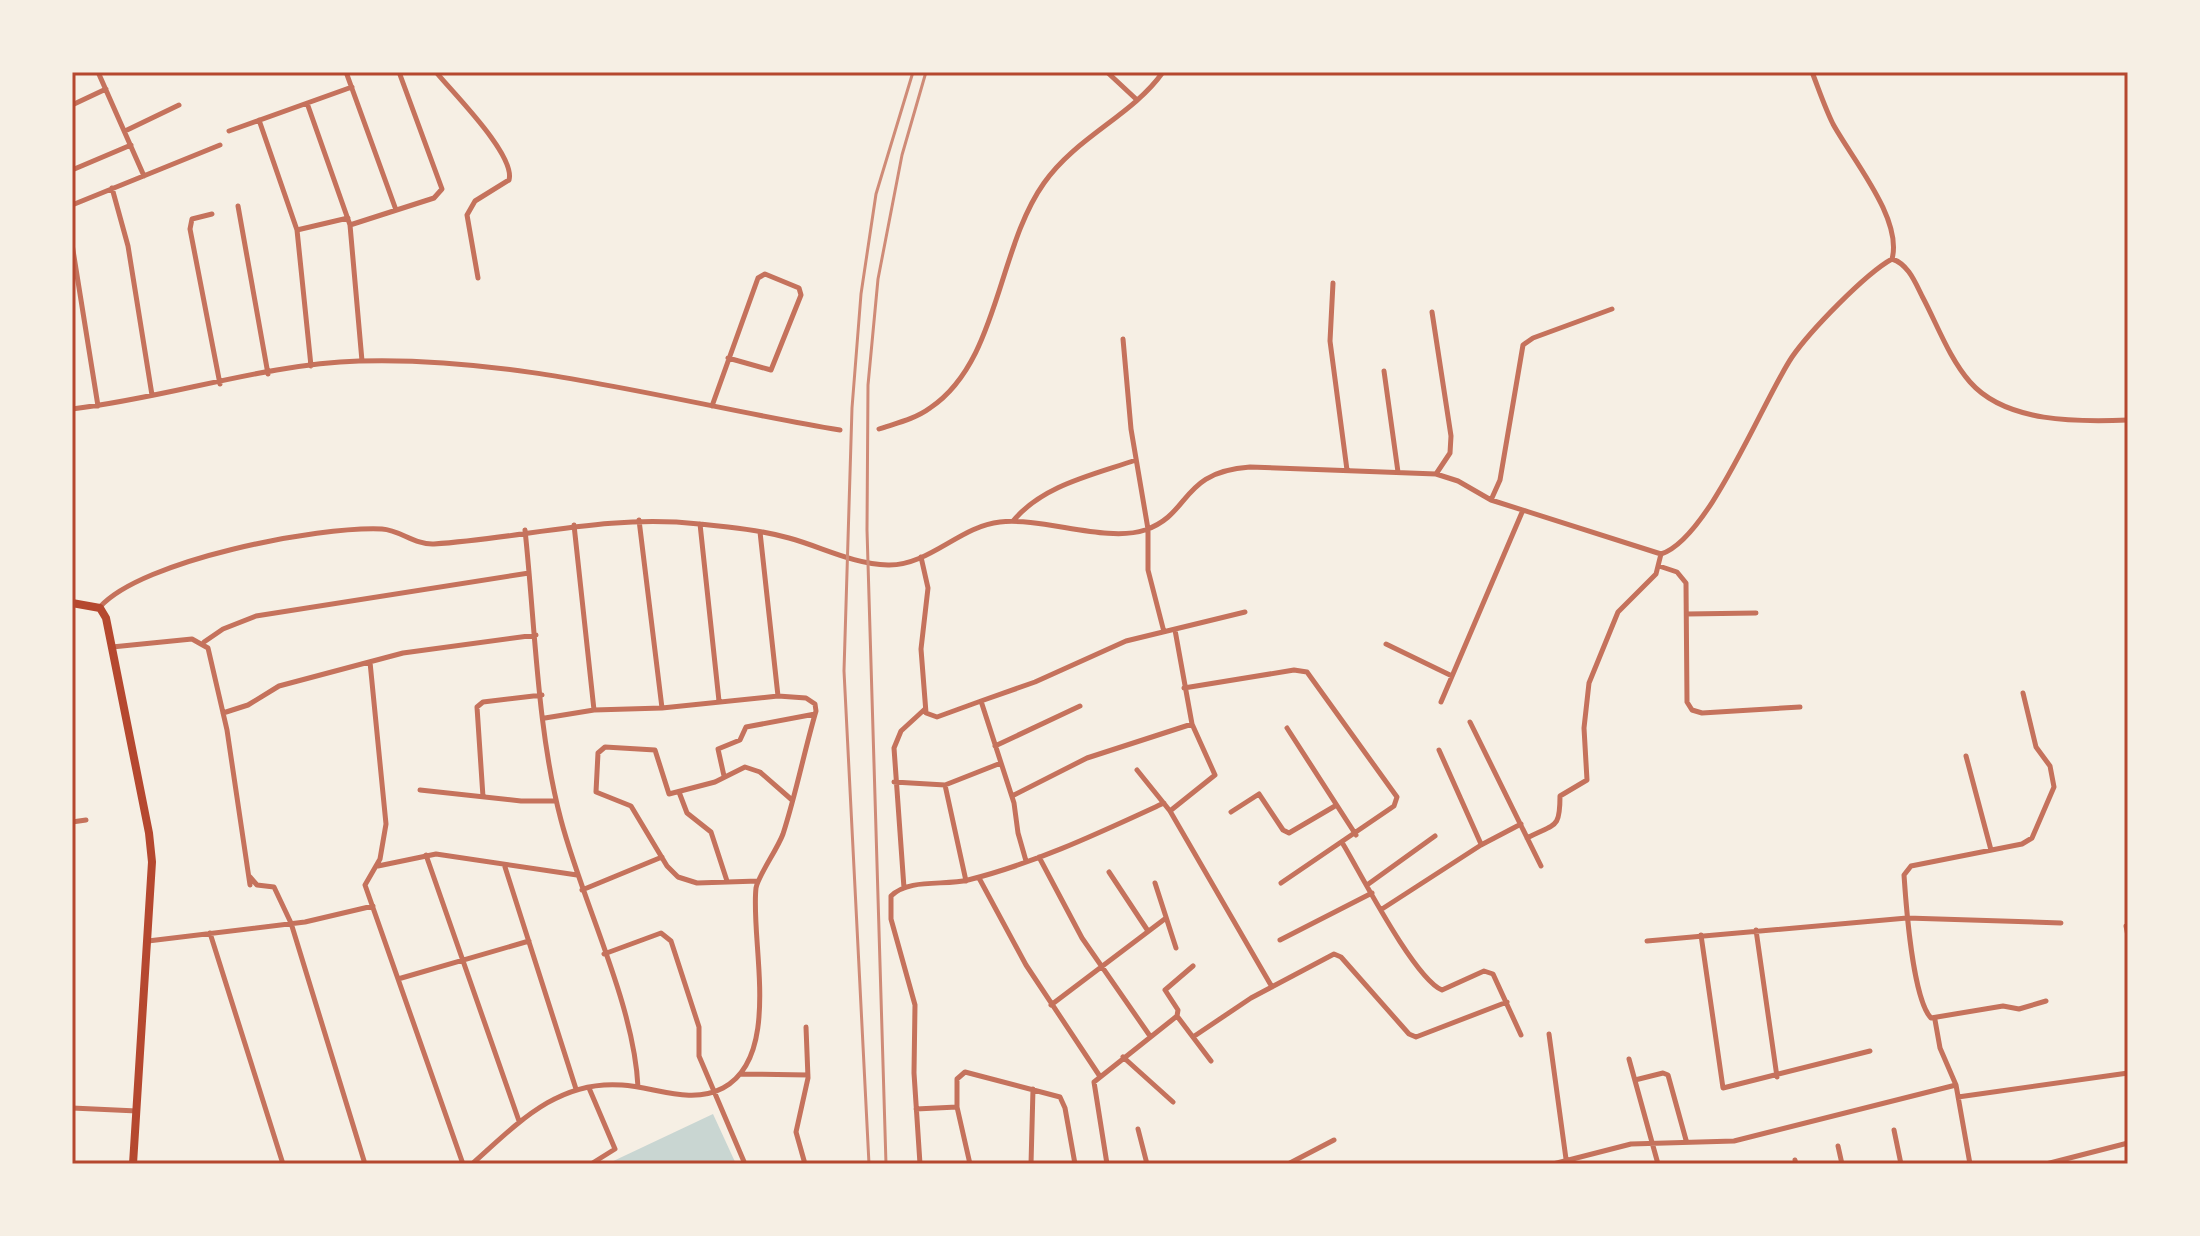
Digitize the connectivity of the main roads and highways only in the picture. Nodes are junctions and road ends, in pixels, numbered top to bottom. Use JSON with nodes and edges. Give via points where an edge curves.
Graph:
{"nodes":[{"id":1,"x":72,"y":603,"type":"edge"},
{"id":2,"x":133,"y":1164,"type":"edge"}],
"edges":[{"from":1,"to":2,"type":"main road","via":[[100,608],[149,833],[152,862]]}]}
